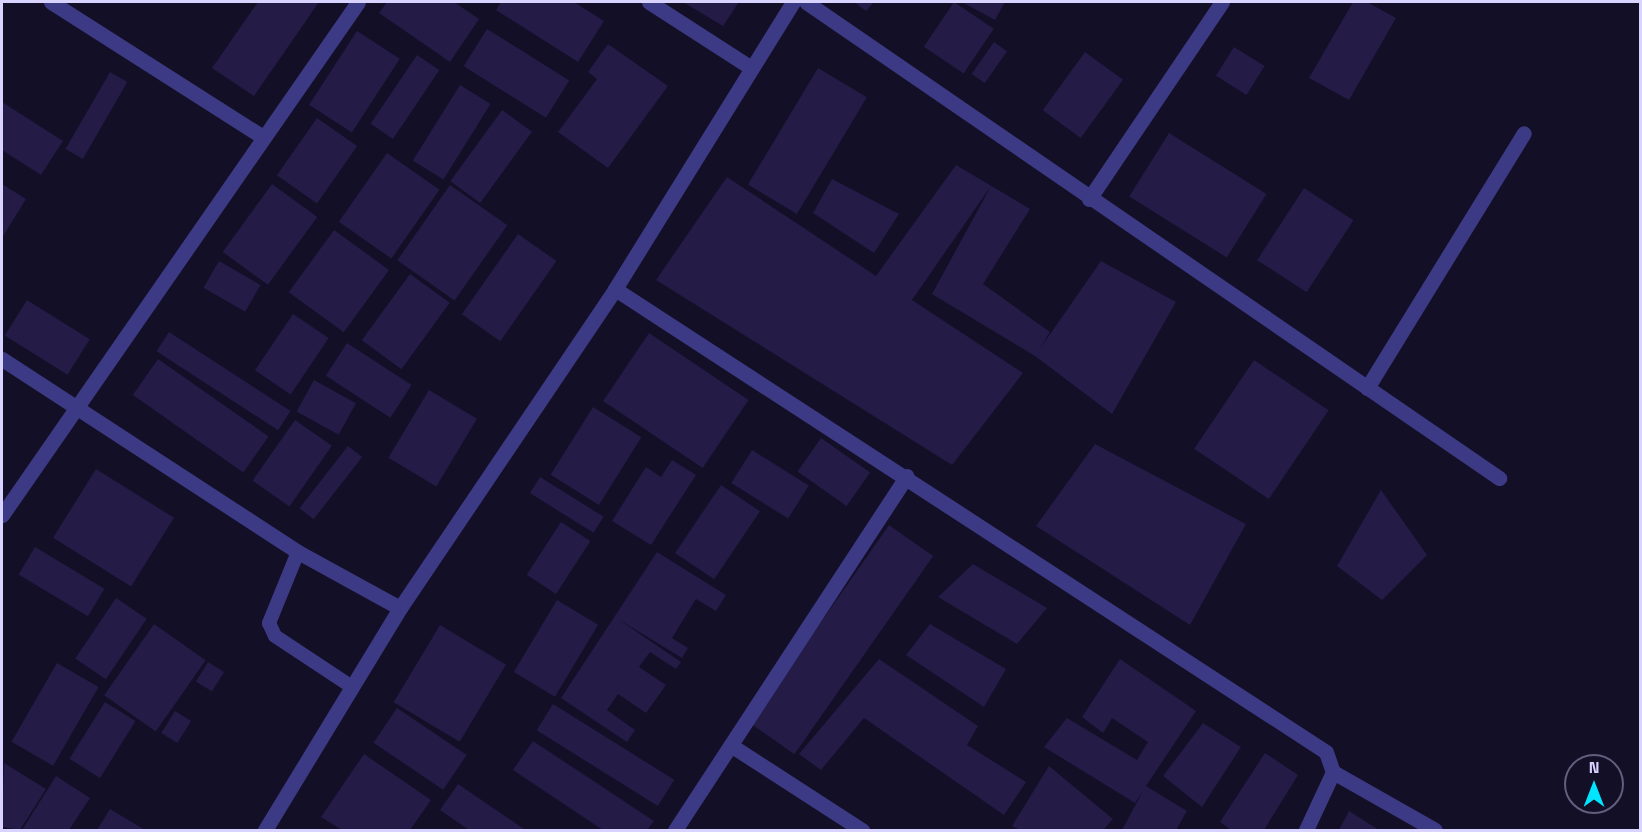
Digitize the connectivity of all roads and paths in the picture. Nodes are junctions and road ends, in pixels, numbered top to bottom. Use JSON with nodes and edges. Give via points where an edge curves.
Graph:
{"nodes":[{"id":1,"x":51,"y":2,"type":"edge"},
{"id":2,"x":358,"y":2,"type":"edge"},
{"id":3,"x":649,"y":2,"type":"edge"},
{"id":4,"x":793,"y":2,"type":"edge"},
{"id":5,"x":806,"y":2,"type":"edge"},
{"id":6,"x":1222,"y":2,"type":"edge"},
{"id":7,"x":750,"y":67,"type":"junction"},
{"id":8,"x":1524,"y":133,"type":"dead end"},
{"id":9,"x":263,"y":137,"type":"junction"},
{"id":10,"x":1089,"y":199,"type":"junction"},
{"id":11,"x":615,"y":289,"type":"junction"},
{"id":12,"x":2,"y":359,"type":"edge"},
{"id":13,"x":1367,"y":388,"type":"junction"},
{"id":14,"x":75,"y":405,"type":"junction"},
{"id":15,"x":907,"y":476,"type":"junction"},
{"id":16,"x":1499,"y":478,"type":"dead end"},
{"id":17,"x":2,"y":515,"type":"edge"},
{"id":18,"x":298,"y":552,"type":"junction"},
{"id":19,"x":400,"y":608,"type":"junction"},
{"id":20,"x":352,"y":687,"type":"junction"},
{"id":21,"x":732,"y":746,"type":"junction"},
{"id":22,"x":1333,"y":772,"type":"junction"},
{"id":23,"x":265,"y":831,"type":"edge"},
{"id":24,"x":675,"y":831,"type":"edge"},
{"id":25,"x":862,"y":831,"type":"edge"},
{"id":26,"x":1306,"y":831,"type":"edge"},
{"id":27,"x":1435,"y":831,"type":"edge"}],
"edges":[{"from":1,"to":9,"type":"street"},
{"from":2,"to":9,"type":"street"},
{"from":3,"to":7,"type":"street"},
{"from":4,"to":7,"type":"street"},
{"from":5,"to":10,"type":"street"},
{"from":6,"to":10,"type":"street"},
{"from":7,"to":11,"type":"street"},
{"from":8,"to":13,"type":"street"},
{"from":9,"to":14,"type":"street"},
{"from":10,"to":13,"type":"street"},
{"from":11,"to":15,"type":"street"},
{"from":11,"to":19,"type":"street"},
{"from":12,"to":14,"type":"street"},
{"from":13,"to":16,"type":"street"},
{"from":14,"to":17,"type":"street"},
{"from":14,"to":18,"type":"street"},
{"from":15,"to":21,"type":"street"},
{"from":15,"to":22,"type":"street","via":[[1326,752]]},
{"from":18,"to":19,"type":"street"},
{"from":18,"to":20,"type":"lane","via":[[269,624],[275,636]]},
{"from":19,"to":20,"type":"street"},
{"from":20,"to":23,"type":"street"},
{"from":21,"to":24,"type":"street"},
{"from":21,"to":25,"type":"street"},
{"from":22,"to":26,"type":"street"},
{"from":22,"to":27,"type":"street"}]}
